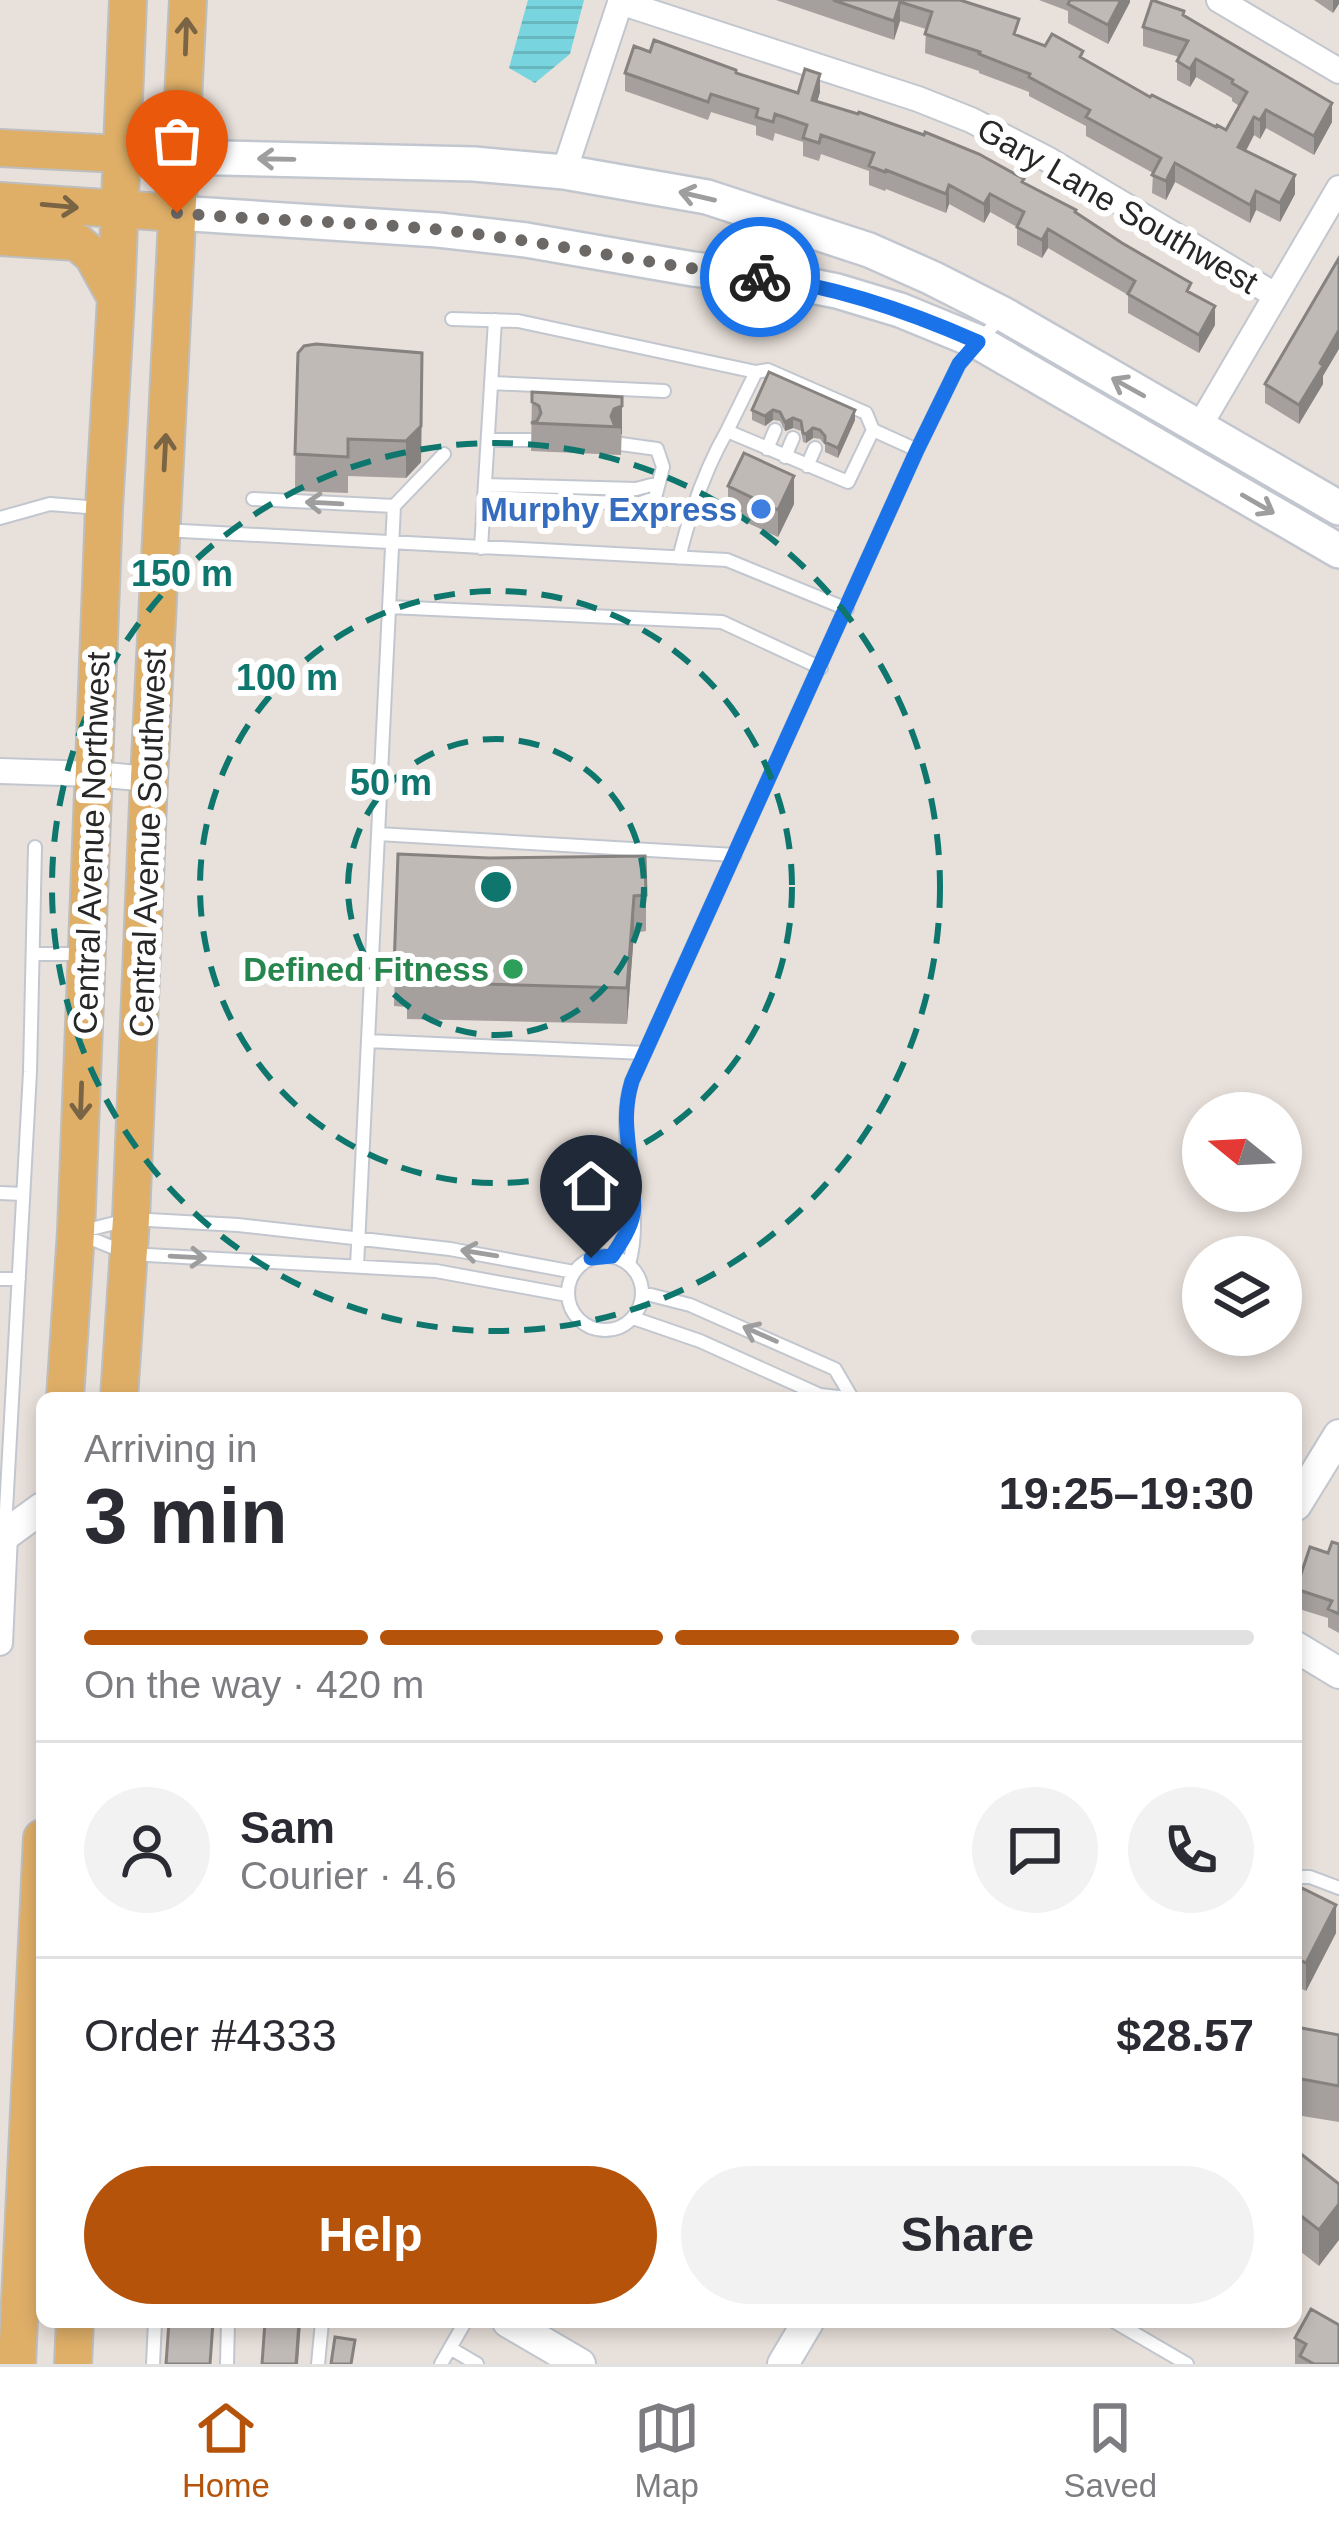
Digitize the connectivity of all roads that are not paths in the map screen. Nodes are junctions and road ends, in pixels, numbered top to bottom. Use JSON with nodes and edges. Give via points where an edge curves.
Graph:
{"nodes":[{"id":1,"x":128,"y":0,"type":"edge"},
{"id":2,"x":188,"y":0,"type":"edge"},
{"id":3,"x":1219,"y":0,"type":"edge"},
{"id":4,"x":620,"y":1,"type":"edge"},
{"id":5,"x":1339,"y":71,"type":"edge"},
{"id":6,"x":0,"y":148,"type":"edge"},
{"id":7,"x":123,"y":153,"type":"junction"},
{"id":8,"x":180,"y":157,"type":"junction"},
{"id":9,"x":564,"y":172,"type":"junction"},
{"id":10,"x":1339,"y":188,"type":"edge"},
{"id":11,"x":0,"y":201,"type":"edge"},
{"id":12,"x":120,"y":209,"type":"junction"},
{"id":13,"x":177,"y":213,"type":"junction"},
{"id":14,"x":0,"y":237,"type":"edge"},
{"id":15,"x":1275,"y":296,"type":"junction"},
{"id":16,"x":116,"y":299,"type":"junction"},
{"id":17,"x":1003,"y":314,"type":"junction"},
{"id":18,"x":452,"y":319,"type":"dead end"},
{"id":19,"x":495,"y":320,"type":"junction"},
{"id":20,"x":978,"y":342,"type":"junction"},
{"id":21,"x":756,"y":372,"type":"junction"},
{"id":22,"x":491,"y":383,"type":"junction"},
{"id":23,"x":664,"y":391,"type":"dead end"},
{"id":24,"x":1199,"y":427,"type":"junction"},
{"id":25,"x":775,"y":430,"type":"dead end"},
{"id":26,"x":873,"y":430,"type":"junction"},
{"id":27,"x":727,"y":431,"type":"junction"},
{"id":28,"x":793,"y":438,"type":"dead end"},
{"id":29,"x":488,"y":440,"type":"junction"},
{"id":30,"x":532,"y":440,"type":"edge"},
{"id":31,"x":621,"y":444,"type":"edge"},
{"id":32,"x":815,"y":448,"type":"dead end"},
{"id":33,"x":767,"y":449,"type":"junction"},
{"id":34,"x":917,"y":450,"type":"junction"},
{"id":35,"x":444,"y":454,"type":"dead end"},
{"id":36,"x":785,"y":457,"type":"junction"},
{"id":37,"x":807,"y":466,"type":"junction"},
{"id":38,"x":485,"y":491,"type":"junction"},
{"id":39,"x":253,"y":500,"type":"dead end"},
{"id":40,"x":394,"y":506,"type":"junction"},
{"id":41,"x":104,"y":508,"type":"junction"},
{"id":42,"x":1339,"y":508,"type":"edge"},
{"id":43,"x":0,"y":518,"type":"edge"},
{"id":44,"x":161,"y":530,"type":"junction"},
{"id":45,"x":392,"y":542,"type":"junction"},
{"id":46,"x":481,"y":548,"type":"junction"},
{"id":47,"x":1339,"y":551,"type":"edge"},
{"id":48,"x":680,"y":558,"type":"junction"},
{"id":49,"x":389,"y":607,"type":"junction"},
{"id":50,"x":847,"y":609,"type":"junction"},
{"id":51,"x":820,"y":668,"type":"junction"},
{"id":52,"x":0,"y":771,"type":"edge"},
{"id":53,"x":94,"y":774,"type":"junction"},
{"id":54,"x":149,"y":779,"type":"junction"},
{"id":55,"x":378,"y":834,"type":"junction"},
{"id":56,"x":35,"y":847,"type":"dead end"},
{"id":57,"x":735,"y":855,"type":"junction"},
{"id":58,"x":33,"y":954,"type":"junction"},
{"id":59,"x":87,"y":954,"type":"junction"},
{"id":60,"x":368,"y":1040,"type":"junction"},
{"id":61,"x":645,"y":1053,"type":"junction"},
{"id":62,"x":0,"y":1192,"type":"edge"},
{"id":63,"x":23,"y":1194,"type":"junction"},
{"id":64,"x":634,"y":1213,"type":"junction"},
{"id":65,"x":76,"y":1232,"type":"junction"},
{"id":66,"x":130,"y":1236,"type":"junction"},
{"id":67,"x":358,"y":1238,"type":"junction"},
{"id":68,"x":612,"y":1256,"type":"junction"},
{"id":69,"x":629,"y":1264,"type":"junction"},
{"id":70,"x":357,"y":1266,"type":"junction"},
{"id":71,"x":574,"y":1272,"type":"junction"},
{"id":72,"x":0,"y":1279,"type":"edge"},
{"id":73,"x":19,"y":1279,"type":"junction"},
{"id":74,"x":643,"y":1293,"type":"junction"},
{"id":75,"x":567,"y":1295,"type":"junction"},
{"id":76,"x":633,"y":1318,"type":"junction"},
{"id":77,"x":65,"y":1392,"type":"edge"},
{"id":78,"x":119,"y":1392,"type":"edge"},
{"id":79,"x":813,"y":1392,"type":"edge"},
{"id":80,"x":847,"y":1392,"type":"edge"},
{"id":81,"x":1339,"y":1436,"type":"edge"},
{"id":82,"x":1302,"y":1495,"type":"edge"},
{"id":83,"x":36,"y":1513,"type":"edge"},
{"id":84,"x":3,"y":1539,"type":"edge"},
{"id":85,"x":0,"y":1643,"type":"edge"},
{"id":86,"x":1302,"y":1651,"type":"edge"},
{"id":87,"x":1339,"y":1673,"type":"edge"},
{"id":88,"x":1302,"y":1877,"type":"edge"},
{"id":89,"x":1339,"y":1888,"type":"edge"},
{"id":90,"x":36,"y":2101,"type":"edge"},
{"id":91,"x":35,"y":2145,"type":"edge"},
{"id":92,"x":75,"y":2328,"type":"edge"},
{"id":93,"x":157,"y":2328,"type":"edge"},
{"id":94,"x":228,"y":2328,"type":"edge"},
{"id":95,"x":321,"y":2328,"type":"edge"},
{"id":96,"x":462,"y":2328,"type":"edge"},
{"id":97,"x":518,"y":2328,"type":"edge"},
{"id":98,"x":804,"y":2328,"type":"edge"},
{"id":99,"x":1125,"y":2328,"type":"edge"},
{"id":100,"x":212,"y":2345,"type":"edge"},
{"id":101,"x":227,"y":2346,"type":"junction"},
{"id":102,"x":450,"y":2348,"type":"junction"},
{"id":103,"x":17,"y":2364,"type":"edge"},
{"id":104,"x":73,"y":2364,"type":"edge"},
{"id":105,"x":153,"y":2364,"type":"edge"},
{"id":106,"x":227,"y":2364,"type":"edge"},
{"id":107,"x":318,"y":2364,"type":"edge"},
{"id":108,"x":441,"y":2364,"type":"edge"},
{"id":109,"x":477,"y":2364,"type":"edge"},
{"id":110,"x":580,"y":2364,"type":"edge"},
{"id":111,"x":783,"y":2364,"type":"edge"},
{"id":112,"x":1187,"y":2364,"type":"edge"}],
"edges":[{"from":1,"to":7,"type":"main road","name":"Central Avenue Northwest"},
{"from":8,"to":2,"type":"main road","name":"Central Avenue Southwest","one_way":true},
{"from":3,"to":5,"type":"street"},
{"from":4,"to":9,"type":"street"},
{"from":4,"to":15,"type":"street","name":"Gary Lane Southwest","via":[[971,120]]},
{"from":6,"to":7,"type":"main road"},
{"from":7,"to":8,"type":"main road"},
{"from":7,"to":12,"type":"main road","name":"Central Avenue Northwest"},
{"from":9,"to":8,"type":"main road","one_way":true},
{"from":8,"to":13,"type":"main road","name":"Central Avenue Southwest"},
{"from":17,"to":9,"type":"main road","one_way":true,"via":[[806,228],[707,197]]},
{"from":10,"to":15,"type":"street"},
{"from":11,"to":12,"type":"main road","one_way":true},
{"from":12,"to":13,"type":"main road"},
{"from":12,"to":16,"type":"main road","name":"Central Avenue Northwest"},
{"from":13,"to":20,"type":"main road","via":[[438,230],[777,279],[900,310]]},
{"from":44,"to":13,"type":"main road","name":"Central Avenue Southwest","one_way":true},
{"from":14,"to":16,"type":"main road","via":[[76,242]]},
{"from":15,"to":24,"type":"street"},
{"from":16,"to":41,"type":"main road","name":"Central Avenue Northwest"},
{"from":17,"to":20,"type":"lane"},
{"from":24,"to":17,"type":"main road","one_way":true},
{"from":18,"to":19,"type":"lane"},
{"from":19,"to":21,"type":"lane"},
{"from":19,"to":22,"type":"lane"},
{"from":20,"to":34,"type":"lane"},
{"from":20,"to":47,"type":"main road","one_way":true},
{"from":21,"to":26,"type":"lane","via":[[768,370],[866,413]]},
{"from":21,"to":27,"type":"lane"},
{"from":22,"to":23,"type":"lane"},
{"from":22,"to":29,"type":"lane"},
{"from":24,"to":42,"type":"main road"},
{"from":25,"to":33,"type":"lane"},
{"from":26,"to":34,"type":"lane"},
{"from":26,"to":37,"type":"lane","via":[[848,482]]},
{"from":27,"to":33,"type":"lane"},
{"from":27,"to":48,"type":"lane","via":[[690,512]]},
{"from":28,"to":36,"type":"lane"},
{"from":29,"to":30,"type":"lane"},
{"from":29,"to":38,"type":"lane"},
{"from":31,"to":38,"type":"lane","via":[[657,449],[663,467],[655,498],[638,504]]},
{"from":32,"to":37,"type":"lane"},
{"from":33,"to":36,"type":"lane"},
{"from":34,"to":50,"type":"lane"},
{"from":35,"to":40,"type":"lane"},
{"from":36,"to":37,"type":"lane"},
{"from":38,"to":46,"type":"lane"},
{"from":40,"to":39,"type":"lane","one_way":true},
{"from":40,"to":45,"type":"lane"},
{"from":41,"to":43,"type":"lane","via":[[50,504]]},
{"from":41,"to":53,"type":"main road","name":"Central Avenue Northwest"},
{"from":44,"to":45,"type":"lane"},
{"from":44,"to":54,"type":"main road","name":"Central Avenue Southwest"},
{"from":45,"to":46,"type":"lane"},
{"from":45,"to":49,"type":"lane"},
{"from":46,"to":48,"type":"lane"},
{"from":48,"to":50,"type":"lane","via":[[727,560]]},
{"from":49,"to":51,"type":"lane","via":[[722,622]]},
{"from":49,"to":55,"type":"lane"},
{"from":50,"to":51,"type":"lane"},
{"from":51,"to":57,"type":"lane"},
{"from":52,"to":53,"type":"street"},
{"from":53,"to":54,"type":"street"},
{"from":53,"to":59,"type":"main road","name":"Central Avenue Northwest"},
{"from":54,"to":66,"type":"main road","name":"Central Avenue Southwest"},
{"from":55,"to":57,"type":"lane"},
{"from":55,"to":60,"type":"lane"},
{"from":56,"to":58,"type":"lane"},
{"from":57,"to":61,"type":"lane"},
{"from":58,"to":59,"type":"lane"},
{"from":58,"to":63,"type":"lane"},
{"from":59,"to":65,"type":"main road","name":"Central Avenue Northwest","one_way":true},
{"from":60,"to":61,"type":"lane"},
{"from":60,"to":67,"type":"lane"},
{"from":61,"to":64,"type":"lane","via":[[625,1103]]},
{"from":62,"to":63,"type":"lane"},
{"from":63,"to":73,"type":"lane"},
{"from":64,"to":68,"type":"lane"},
{"from":64,"to":69,"type":"lane"},
{"from":65,"to":66,"type":"lane"},
{"from":65,"to":66,"type":"lane"},
{"from":65,"to":77,"type":"main road","name":"Central Avenue Northwest"},
{"from":66,"to":67,"type":"lane","via":[[238,1225]]},
{"from":66,"to":70,"type":"lane","one_way":true},
{"from":66,"to":78,"type":"main road","name":"Central Avenue Southwest"},
{"from":67,"to":70,"type":"lane"},
{"from":71,"to":67,"type":"lane","one_way":true},
{"from":68,"to":69,"type":"lane"},
{"from":68,"to":71,"type":"lane","via":[[591,1258]]},
{"from":69,"to":74,"type":"lane"},
{"from":70,"to":75,"type":"lane"},
{"from":71,"to":75,"type":"lane"},
{"from":72,"to":73,"type":"lane"},
{"from":73,"to":84,"type":"lane"},
{"from":74,"to":76,"type":"lane"},
{"from":80,"to":74,"type":"lane","one_way":true,"via":[[835,1369],[690,1305]]},
{"from":75,"to":76,"type":"lane","via":[[577,1318],[598,1330]]},
{"from":76,"to":79,"type":"lane"},
{"from":81,"to":82,"type":"street"},
{"from":83,"to":84,"type":"street"},
{"from":84,"to":85,"type":"street"},
{"from":86,"to":87,"type":"street"},
{"from":88,"to":89,"type":"lane"},
{"from":90,"to":91,"type":"main road"},
{"from":91,"to":103,"type":"main road"},
{"from":92,"to":104,"type":"main road"},
{"from":93,"to":105,"type":"lane"},
{"from":94,"to":101,"type":"lane"},
{"from":95,"to":107,"type":"lane"},
{"from":96,"to":102,"type":"lane"},
{"from":97,"to":110,"type":"street"},
{"from":98,"to":111,"type":"street"},
{"from":99,"to":112,"type":"lane"},
{"from":100,"to":101,"type":"lane"},
{"from":101,"to":106,"type":"lane"},
{"from":102,"to":108,"type":"lane"},
{"from":102,"to":109,"type":"lane"}]}
